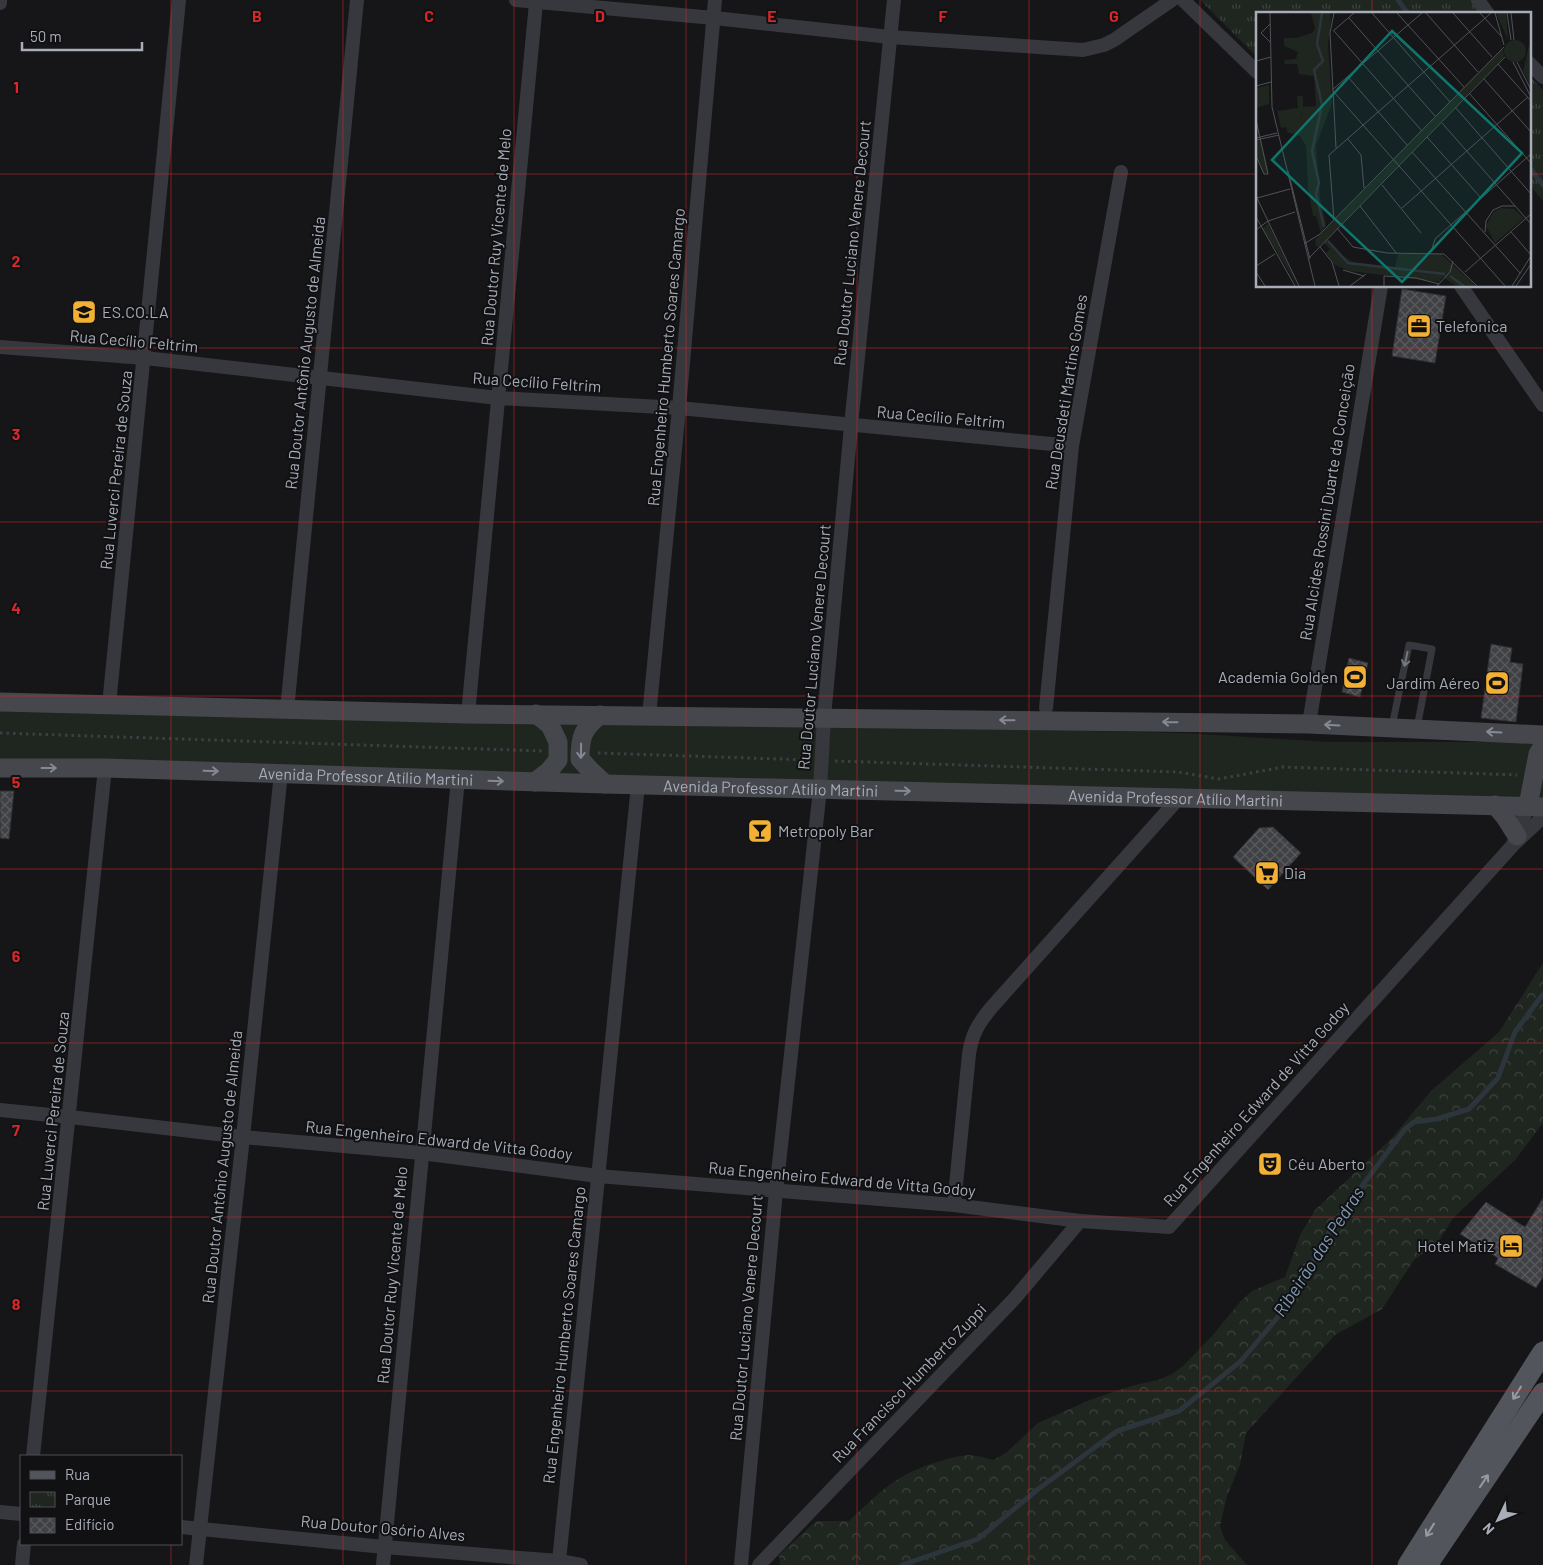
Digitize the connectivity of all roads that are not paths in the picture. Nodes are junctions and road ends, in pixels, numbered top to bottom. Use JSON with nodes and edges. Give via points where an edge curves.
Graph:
{"nodes":[{"id":1,"x":179,"y":0,"type":"edge"},
{"id":2,"x":357,"y":0,"type":"edge"},
{"id":3,"x":516,"y":0,"type":"edge"},
{"id":4,"x":715,"y":0,"type":"edge"},
{"id":5,"x":894,"y":0,"type":"edge"},
{"id":6,"x":1172,"y":0,"type":"edge"},
{"id":7,"x":1182,"y":0,"type":"edge"},
{"id":8,"x":1478,"y":0,"type":"edge"},
{"id":9,"x":536,"y":2,"type":"junction"},
{"id":10,"x":1487,"y":12,"type":"edge"},
{"id":11,"x":714,"y":18,"type":"junction"},
{"id":12,"x":890,"y":36,"type":"junction"},
{"id":13,"x":1530,"y":64,"type":"edge"},
{"id":14,"x":1256,"y":71,"type":"edge"},
{"id":15,"x":1543,"y":77,"type":"edge"},
{"id":16,"x":1120,"y":172,"type":"dead end"},
{"id":17,"x":1381,"y":288,"type":"edge"},
{"id":18,"x":1462,"y":288,"type":"edge"},
{"id":19,"x":0,"y":347,"type":"edge"},
{"id":20,"x":145,"y":358,"type":"junction"},
{"id":21,"x":321,"y":377,"type":"junction"},
{"id":22,"x":498,"y":398,"type":"junction"},
{"id":23,"x":1543,"y":405,"type":"edge"},
{"id":24,"x":679,"y":408,"type":"junction"},
{"id":25,"x":851,"y":426,"type":"junction"},
{"id":26,"x":1072,"y":446,"type":"junction"},
{"id":27,"x":0,"y":702,"type":"edge"},
{"id":28,"x":109,"y":705,"type":"junction"},
{"id":29,"x":1046,"y":708,"type":"dead end"},
{"id":30,"x":287,"y":710,"type":"junction"},
{"id":31,"x":468,"y":714,"type":"junction"},
{"id":32,"x":536,"y":714,"type":"junction"},
{"id":33,"x":600,"y":715,"type":"junction"},
{"id":34,"x":649,"y":716,"type":"junction"},
{"id":35,"x":824,"y":717,"type":"junction"},
{"id":36,"x":1309,"y":724,"type":"junction"},
{"id":37,"x":1392,"y":728,"type":"junction"},
{"id":38,"x":1417,"y":729,"type":"junction"},
{"id":39,"x":1543,"y":735,"type":"edge"},
{"id":40,"x":1543,"y":746,"type":"edge"},
{"id":41,"x":0,"y":768,"type":"edge"},
{"id":42,"x":105,"y":768,"type":"junction"},
{"id":43,"x":281,"y":773,"type":"junction"},
{"id":44,"x":458,"y":779,"type":"junction"},
{"id":45,"x":535,"y":782,"type":"junction"},
{"id":46,"x":605,"y":784,"type":"junction"},
{"id":47,"x":638,"y":785,"type":"junction"},
{"id":48,"x":820,"y":789,"type":"junction"},
{"id":49,"x":1179,"y":798,"type":"junction"},
{"id":50,"x":1495,"y":805,"type":"junction"},
{"id":51,"x":1535,"y":807,"type":"edge"},
{"id":52,"x":1543,"y":817,"type":"edge"},
{"id":53,"x":1515,"y":840,"type":"junction"},
{"id":54,"x":0,"y":1110,"type":"edge"},
{"id":55,"x":70,"y":1117,"type":"junction"},
{"id":56,"x":243,"y":1137,"type":"junction"},
{"id":57,"x":421,"y":1153,"type":"junction"},
{"id":58,"x":598,"y":1176,"type":"junction"},
{"id":59,"x":776,"y":1190,"type":"junction"},
{"id":60,"x":954,"y":1205,"type":"junction"},
{"id":61,"x":1080,"y":1221,"type":"junction"},
{"id":62,"x":1543,"y":1352,"type":"edge"},
{"id":63,"x":1543,"y":1394,"type":"edge"},
{"id":64,"x":33,"y":1455,"type":"edge"},
{"id":65,"x":0,"y":1512,"type":"edge"},
{"id":66,"x":20,"y":1514,"type":"edge"},
{"id":67,"x":182,"y":1527,"type":"edge"},
{"id":68,"x":199,"y":1528,"type":"junction"},
{"id":69,"x":24,"y":1545,"type":"edge"},
{"id":70,"x":384,"y":1547,"type":"junction"},
{"id":71,"x":559,"y":1561,"type":"junction"},
{"id":72,"x":22,"y":1565,"type":"edge"},
{"id":73,"x":196,"y":1565,"type":"edge"},
{"id":74,"x":383,"y":1565,"type":"edge"},
{"id":75,"x":581,"y":1565,"type":"edge"},
{"id":76,"x":741,"y":1565,"type":"edge"},
{"id":77,"x":759,"y":1565,"type":"edge"},
{"id":78,"x":1408,"y":1565,"type":"edge"},
{"id":79,"x":1427,"y":1565,"type":"edge"}],
"edges":[{"from":1,"to":20,"type":"street","name":"Rua Luverci Pereira de Souza"},
{"from":2,"to":21,"type":"street","name":"Rua Doutor Antônio Augusto de Almeida"},
{"from":3,"to":9,"type":"street"},
{"from":4,"to":11,"type":"street","name":"Rua Engenheiro Humberto Soares Camargo"},
{"from":5,"to":12,"type":"street","name":"Rua Doutor Luciano Venere Decourt"},
{"from":6,"to":12,"type":"street","via":[[1114,40],[1083,50]]},
{"from":7,"to":14,"type":"street"},
{"from":8,"to":10,"type":"street"},
{"from":9,"to":11,"type":"street"},
{"from":9,"to":22,"type":"street","name":"Rua Doutor Ruy Vicente de Melo"},
{"from":11,"to":12,"type":"street"},
{"from":11,"to":24,"type":"street","name":"Rua Engenheiro Humberto Soares Camargo"},
{"from":12,"to":25,"type":"street","name":"Rua Doutor Luciano Venere Decourt"},
{"from":13,"to":15,"type":"street"},
{"from":16,"to":26,"type":"street","name":"Rua Deusdeti Martins Gomes"},
{"from":17,"to":36,"type":"street","name":"Rua Alcides Rossini Duarte da Conceição"},
{"from":18,"to":23,"type":"street"},
{"from":19,"to":20,"type":"street","name":"Rua Cecílio Feltrim"},
{"from":20,"to":21,"type":"street","name":"Rua Cecílio Feltrim"},
{"from":20,"to":28,"type":"street","name":"Rua Luverci Pereira de Souza"},
{"from":21,"to":22,"type":"street","name":"Rua Cecílio Feltrim"},
{"from":21,"to":30,"type":"street","name":"Rua Doutor Antônio Augusto de Almeida"},
{"from":22,"to":24,"type":"street","name":"Rua Cecílio Feltrim"},
{"from":22,"to":31,"type":"street","name":"Rua Doutor Ruy Vicente de Melo"},
{"from":24,"to":25,"type":"street","name":"Rua Cecílio Feltrim"},
{"from":24,"to":34,"type":"street","name":"Rua Engenheiro Humberto Soares Camargo"},
{"from":25,"to":26,"type":"street","name":"Rua Cecílio Feltrim"},
{"from":25,"to":35,"type":"street","name":"Rua Doutor Luciano Venere Decourt"},
{"from":26,"to":29,"type":"street","name":"Rua Deusdeti Martins Gomes"},
{"from":27,"to":28,"type":"main road"},
{"from":28,"to":30,"type":"main road"},
{"from":30,"to":31,"type":"main road"},
{"from":31,"to":32,"type":"main road"},
{"from":32,"to":33,"type":"main road"},
{"from":32,"to":45,"type":"main road","via":[[550,725],[558,742],[558,760]]},
{"from":33,"to":34,"type":"main road"},
{"from":33,"to":46,"type":"main road","one_way":true,"via":[[586,727],[580,744],[580,759]]},
{"from":34,"to":35,"type":"main road"},
{"from":36,"to":35,"type":"main road","one_way":true},
{"from":35,"to":48,"type":"street","name":"Rua Doutor Luciano Venere Decourt"},
{"from":37,"to":36,"type":"main road","one_way":true},
{"from":37,"to":38,"type":"main road"},
{"from":38,"to":37,"type":"lane","one_way":true,"via":[[1432,649],[1409,645]]},
{"from":39,"to":38,"type":"main road","one_way":true},
{"from":40,"to":51,"type":"main road","via":[[1534,776]]},
{"from":41,"to":42,"type":"main road","name":"Avenida Professor Atílio Martini","one_way":true},
{"from":42,"to":43,"type":"main road","name":"Avenida Professor Atílio Martini","one_way":true},
{"from":42,"to":55,"type":"street","name":"Rua Luverci Pereira de Souza"},
{"from":43,"to":44,"type":"main road","name":"Avenida Professor Atílio Martini"},
{"from":43,"to":56,"type":"street","name":"Rua Doutor Antônio Augusto de Almeida"},
{"from":44,"to":45,"type":"main road","name":"Avenida Professor Atílio Martini","one_way":true},
{"from":44,"to":57,"type":"street","name":"Rua Doutor Ruy Vicente de Melo"},
{"from":45,"to":46,"type":"main road","name":"Avenida Professor Atílio Martini"},
{"from":46,"to":47,"type":"main road","name":"Avenida Professor Atílio Martini"},
{"from":47,"to":48,"type":"main road","name":"Avenida Professor Atílio Martini"},
{"from":47,"to":58,"type":"street","name":"Rua Engenheiro Humberto Soares Camargo"},
{"from":48,"to":49,"type":"main road","name":"Avenida Professor Atílio Martini","one_way":true},
{"from":48,"to":59,"type":"street","name":"Rua Doutor Luciano Venere Decourt"},
{"from":49,"to":50,"type":"main road","name":"Avenida Professor Atílio Martini"},
{"from":49,"to":60,"type":"street","via":[[978,1024],[969,1054]]},
{"from":50,"to":51,"type":"main road","name":"Avenida Professor Atílio Martini"},
{"from":50,"to":53,"type":"main road","via":[[1506,817]]},
{"from":51,"to":53,"type":"street","name":"Rua Engenheiro Edward de Vitta Godoy"},
{"from":52,"to":53,"type":"street","name":"Rua Engenheiro Edward de Vitta Godoy"},
{"from":53,"to":61,"type":"street","name":"Rua Engenheiro Edward de Vitta Godoy","via":[[1169,1227]]},
{"from":54,"to":55,"type":"street","name":"Rua Engenheiro Edward de Vitta Godoy"},
{"from":55,"to":56,"type":"street","name":"Rua Engenheiro Edward de Vitta Godoy"},
{"from":55,"to":64,"type":"street","name":"Rua Luverci Pereira de Souza"},
{"from":56,"to":57,"type":"street","name":"Rua Engenheiro Edward de Vitta Godoy"},
{"from":56,"to":68,"type":"street","name":"Rua Doutor Antônio Augusto de Almeida"},
{"from":57,"to":58,"type":"street","name":"Rua Engenheiro Edward de Vitta Godoy"},
{"from":57,"to":70,"type":"street","name":"Rua Doutor Ruy Vicente de Melo"},
{"from":58,"to":59,"type":"street","name":"Rua Engenheiro Edward de Vitta Godoy"},
{"from":58,"to":71,"type":"street","name":"Rua Engenheiro Humberto Soares Camargo"},
{"from":59,"to":60,"type":"street","name":"Rua Engenheiro Edward de Vitta Godoy"},
{"from":59,"to":76,"type":"street","name":"Rua Doutor Luciano Venere Decourt"},
{"from":60,"to":61,"type":"street","name":"Rua Engenheiro Edward de Vitta Godoy"},
{"from":61,"to":77,"type":"street","name":"Rua Francisco Humberto Zuppi","via":[[1015,1298]]},
{"from":62,"to":78,"type":"main road","one_way":true},
{"from":79,"to":63,"type":"main road","one_way":true},
{"from":65,"to":66,"type":"street"},
{"from":67,"to":68,"type":"street","name":"Rua Doutor Osório Alves"},
{"from":68,"to":70,"type":"street","name":"Rua Doutor Osório Alves"},
{"from":68,"to":73,"type":"street","name":"Rua Doutor Antônio Augusto de Almeida"},
{"from":69,"to":72,"type":"street"},
{"from":70,"to":71,"type":"street","name":"Rua Doutor Osório Alves"},
{"from":70,"to":74,"type":"street","name":"Rua Doutor Ruy Vicente de Melo"},
{"from":71,"to":75,"type":"street","name":"Rua Doutor Osório Alves"}]}
